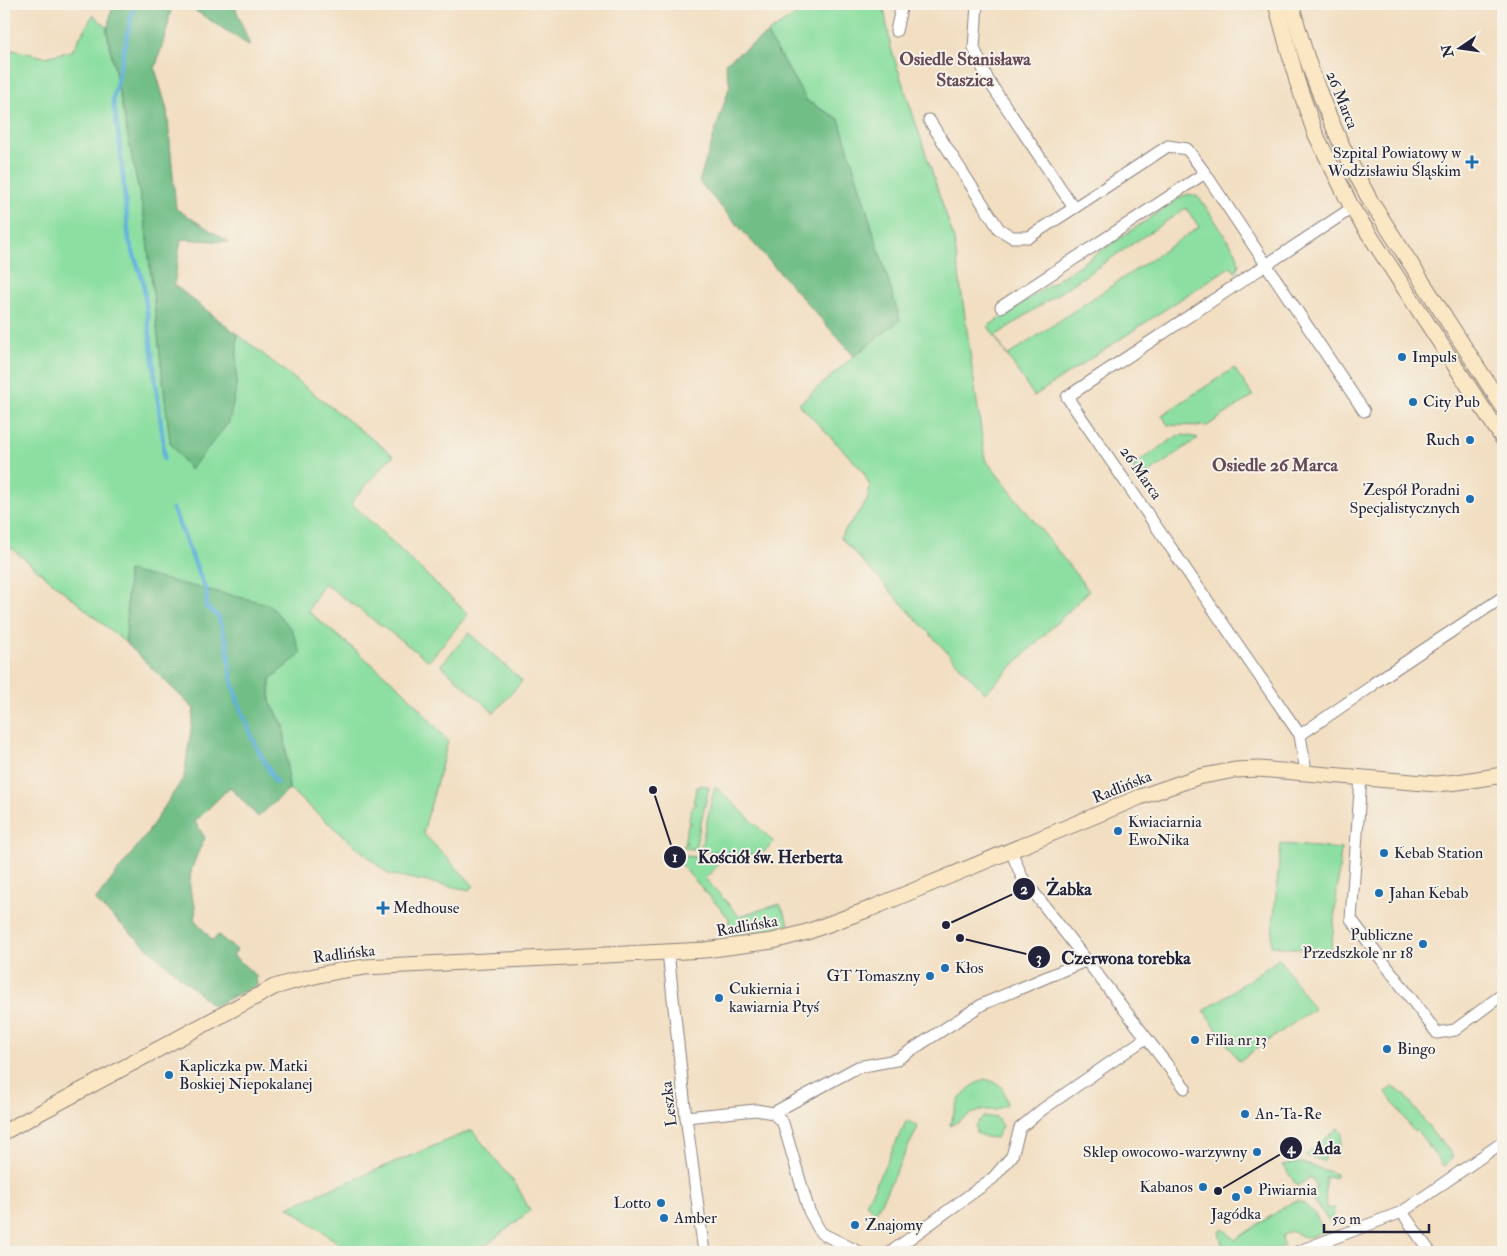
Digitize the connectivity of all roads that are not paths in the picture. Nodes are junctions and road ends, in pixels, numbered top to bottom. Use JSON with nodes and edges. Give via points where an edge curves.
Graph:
{"nodes":[{"id":1,"x":902,"y":4,"type":"edge"},
{"id":2,"x":977,"y":4,"type":"edge"},
{"id":3,"x":1276,"y":4,"type":"edge"},
{"id":4,"x":1291,"y":4,"type":"edge"},
{"id":5,"x":1301,"y":4,"type":"edge"},
{"id":6,"x":896,"y":30,"type":"dead end"},
{"id":7,"x":1300,"y":32,"type":"junction"},
{"id":8,"x":929,"y":120,"type":"dead end"},
{"id":9,"x":1205,"y":173,"type":"junction"},
{"id":10,"x":1074,"y":208,"type":"junction"},
{"id":11,"x":1352,"y":208,"type":"junction"},
{"id":12,"x":1266,"y":265,"type":"junction"},
{"id":13,"x":1001,"y":307,"type":"dead end"},
{"id":14,"x":1503,"y":407,"type":"edge"},
{"id":15,"x":1364,"y":411,"type":"dead end"},
{"id":16,"x":1503,"y":439,"type":"edge"},
{"id":17,"x":1503,"y":597,"type":"edge"},
{"id":18,"x":1300,"y":735,"type":"junction"},
{"id":19,"x":1306,"y":772,"type":"junction"},
{"id":20,"x":1503,"y":775,"type":"edge"},
{"id":21,"x":1361,"y":777,"type":"junction"},
{"id":22,"x":1010,"y":851,"type":"junction"},
{"id":23,"x":668,"y":952,"type":"junction"},
{"id":24,"x":1085,"y":961,"type":"junction"},
{"id":25,"x":1503,"y":994,"type":"edge"},
{"id":26,"x":1146,"y":1038,"type":"junction"},
{"id":27,"x":1185,"y":1088,"type":"dead end"},
{"id":28,"x":773,"y":1113,"type":"junction"},
{"id":29,"x":686,"y":1116,"type":"junction"},
{"id":30,"x":4,"y":1132,"type":"edge"},
{"id":31,"x":1503,"y":1142,"type":"edge"},
{"id":32,"x":1402,"y":1212,"type":"junction"},
{"id":33,"x":704,"y":1252,"type":"edge"},
{"id":34,"x":859,"y":1252,"type":"edge"},
{"id":35,"x":890,"y":1252,"type":"edge"},
{"id":36,"x":1297,"y":1252,"type":"edge"},
{"id":37,"x":1430,"y":1252,"type":"edge"}],
"edges":[{"from":1,"to":6,"type":"street"},
{"from":2,"to":10,"type":"street","via":[[974,48],[988,80]]},
{"from":3,"to":11,"type":"street","via":[[1312,125]]},
{"from":4,"to":7,"type":"street","name":"26 Marca"},
{"from":5,"to":7,"type":"street"},
{"from":7,"to":14,"type":"street","name":"26 Marca","via":[[1333,126],[1371,202]]},
{"from":8,"to":10,"type":"street","via":[[999,229],[1012,237],[1029,237]]},
{"from":9,"to":10,"type":"street","via":[[1187,149],[1168,146]]},
{"from":9,"to":12,"type":"street"},
{"from":9,"to":13,"type":"street"},
{"from":11,"to":12,"type":"street","name":"26 Marca"},
{"from":11,"to":16,"type":"street"},
{"from":12,"to":15,"type":"street"},
{"from":12,"to":18,"type":"street","name":"26 Marca","via":[[1067,397]]},
{"from":17,"to":18,"type":"street"},
{"from":18,"to":19,"type":"street","name":"26 Marca"},
{"from":19,"to":21,"type":"street","name":"Radlińska"},
{"from":19,"to":22,"type":"street","name":"Radlińska","via":[[1235,770],[1198,777],[1140,797]]},
{"from":20,"to":21,"type":"street","name":"Radlińska","via":[[1436,784]]},
{"from":21,"to":25,"type":"street","via":[[1351,919],[1437,1033],[1456,1030]]},
{"from":22,"to":23,"type":"street","name":"Radlińska","via":[[807,932],[718,949]]},
{"from":22,"to":24,"type":"street","via":[[1022,877]]},
{"from":23,"to":29,"type":"street","name":"Leszka"},
{"from":23,"to":30,"type":"street","name":"Radlińska","via":[[365,967],[305,977],[268,991]]},
{"from":24,"to":26,"type":"street"},
{"from":24,"to":28,"type":"street","via":[[983,1004],[896,1060],[858,1067]]},
{"from":26,"to":27,"type":"street"},
{"from":26,"to":35,"type":"street","via":[[1020,1128],[1012,1156],[993,1178]]},
{"from":28,"to":29,"type":"street","via":[[756,1110]]},
{"from":28,"to":34,"type":"street","via":[[783,1123],[809,1211],[821,1233]]},
{"from":29,"to":33,"type":"street","name":"Leszka"},
{"from":31,"to":32,"type":"street"},
{"from":32,"to":36,"type":"street"},
{"from":32,"to":37,"type":"street"}]}
